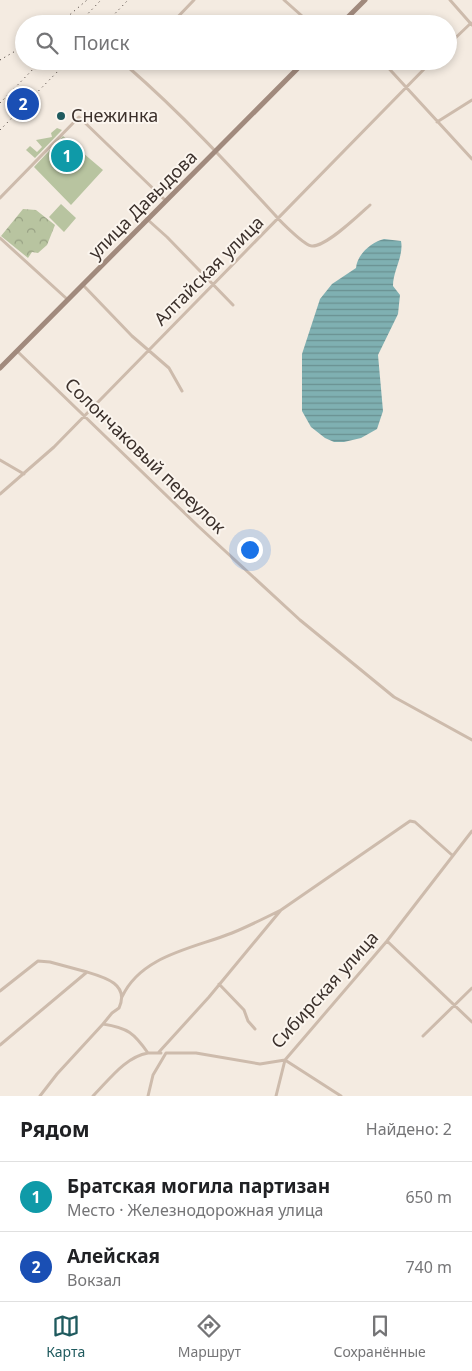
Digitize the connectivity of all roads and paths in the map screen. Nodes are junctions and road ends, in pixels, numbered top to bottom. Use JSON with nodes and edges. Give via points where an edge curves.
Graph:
{"nodes":[{"id":1,"x":194,"y":0,"type":"edge"},
{"id":2,"x":284,"y":0,"type":"edge"},
{"id":3,"x":365,"y":0,"type":"edge"},
{"id":4,"x":450,"y":0,"type":"edge"},
{"id":5,"x":180,"y":15,"type":"edge"},
{"id":6,"x":301,"y":15,"type":"edge"},
{"id":7,"x":351,"y":15,"type":"edge"},
{"id":8,"x":472,"y":23,"type":"edge"},
{"id":9,"x":457,"y":37,"type":"edge"},
{"id":10,"x":131,"y":70,"type":"edge"},
{"id":11,"x":296,"y":70,"type":"edge"},
{"id":12,"x":390,"y":70,"type":"edge"},
{"id":13,"x":423,"y":70,"type":"edge"},
{"id":14,"x":406,"y":87,"type":"junction"},
{"id":15,"x":472,"y":100,"type":"edge"},
{"id":16,"x":437,"y":122,"type":"junction"},
{"id":17,"x":216,"y":151,"type":"junction"},
{"id":18,"x":472,"y":159,"type":"edge"},
{"id":19,"x":0,"y":198,"type":"edge"},
{"id":20,"x":166,"y":201,"type":"junction"},
{"id":21,"x":370,"y":205,"type":"dead end"},
{"id":22,"x":279,"y":219,"type":"junction"},
{"id":23,"x":147,"y":220,"type":"junction"},
{"id":24,"x":0,"y":238,"type":"edge"},
{"id":25,"x":83,"y":285,"type":"junction"},
{"id":26,"x":213,"y":285,"type":"junction"},
{"id":27,"x":68,"y":300,"type":"junction"},
{"id":28,"x":233,"y":305,"type":"dead end"},
{"id":29,"x":16,"y":350,"type":"junction"},
{"id":30,"x":150,"y":350,"type":"junction"},
{"id":31,"x":0,"y":368,"type":"edge"},
{"id":32,"x":182,"y":391,"type":"dead end"},
{"id":33,"x":84,"y":416,"type":"junction"},
{"id":34,"x":0,"y":460,"type":"edge"},
{"id":35,"x":24,"y":474,"type":"junction"},
{"id":36,"x":0,"y":494,"type":"edge"},
{"id":37,"x":472,"y":740,"type":"edge"},
{"id":38,"x":472,"y":831,"type":"edge"},
{"id":39,"x":452,"y":855,"type":"junction"},
{"id":40,"x":281,"y":910,"type":"junction"},
{"id":41,"x":387,"y":941,"type":"junction"},
{"id":42,"x":87,"y":972,"type":"junction"},
{"id":43,"x":219,"y":984,"type":"junction"},
{"id":44,"x":472,"y":988,"type":"edge"},
{"id":45,"x":0,"y":991,"type":"edge"},
{"id":46,"x":122,"y":997,"type":"junction"},
{"id":47,"x":454,"y":1004,"type":"junction"},
{"id":48,"x":472,"y":1022,"type":"edge"},
{"id":49,"x":103,"y":1024,"type":"junction"},
{"id":50,"x":255,"y":1029,"type":"dead end"},
{"id":51,"x":423,"y":1036,"type":"dead end"},
{"id":52,"x":0,"y":1044,"type":"edge"},
{"id":53,"x":159,"y":1052,"type":"junction"},
{"id":54,"x":148,"y":1053,"type":"junction"},
{"id":55,"x":166,"y":1053,"type":"junction"},
{"id":56,"x":285,"y":1060,"type":"junction"},
{"id":57,"x":40,"y":1096,"type":"edge"},
{"id":58,"x":93,"y":1096,"type":"edge"},
{"id":59,"x":148,"y":1096,"type":"edge"},
{"id":60,"x":276,"y":1096,"type":"edge"},
{"id":61,"x":341,"y":1096,"type":"edge"}],
"edges":[{"from":1,"to":5,"type":"street"},
{"from":2,"to":6,"type":"street"},
{"from":3,"to":7,"type":"main road"},
{"from":4,"to":8,"type":"street"},
{"from":8,"to":9,"type":"street"},
{"from":10,"to":17,"type":"street"},
{"from":11,"to":17,"type":"main road","name":"улица Давыдова"},
{"from":12,"to":14,"type":"street"},
{"from":13,"to":14,"type":"street","name":"Алтайская улица"},
{"from":14,"to":16,"type":"street"},
{"from":14,"to":22,"type":"street","name":"Алтайская улица"},
{"from":15,"to":16,"type":"street"},
{"from":16,"to":18,"type":"street"},
{"from":17,"to":20,"type":"main road","name":"улица Давыдова"},
{"from":17,"to":22,"type":"street"},
{"from":19,"to":20,"type":"street","via":[[79,117]]},
{"from":20,"to":23,"type":"main road","name":"улица Давыдова"},
{"from":21,"to":22,"type":"street","via":[[319,245],[311,246]]},
{"from":22,"to":26,"type":"street","name":"Алтайская улица"},
{"from":23,"to":25,"type":"main road","name":"улица Давыдова"},
{"from":23,"to":26,"type":"street"},
{"from":24,"to":27,"type":"street"},
{"from":25,"to":27,"type":"main road","name":"улица Давыдова"},
{"from":25,"to":30,"type":"street"},
{"from":26,"to":28,"type":"street"},
{"from":26,"to":30,"type":"street","name":"Алтайская улица"},
{"from":27,"to":29,"type":"main road","name":"улица Давыдова"},
{"from":29,"to":31,"type":"main road","name":"улица Давыдова"},
{"from":29,"to":33,"type":"street","name":"Солончаковый переулок"},
{"from":30,"to":32,"type":"street","via":[[169,368]]},
{"from":30,"to":33,"type":"street","name":"Алтайская улица"},
{"from":33,"to":35,"type":"street","name":"Алтайская улица"},
{"from":33,"to":37,"type":"street","name":"Солончаковый переулок","via":[[307,626],[394,698]]},
{"from":34,"to":35,"type":"street"},
{"from":35,"to":36,"type":"street","name":"Алтайская улица"},
{"from":38,"to":39,"type":"street","name":"Сибирская улица"},
{"from":39,"to":40,"type":"street","via":[[410,821]]},
{"from":39,"to":41,"type":"street","name":"Сибирская улица"},
{"from":40,"to":43,"type":"street"},
{"from":40,"to":46,"type":"street","via":[[231,933],[170,955],[139,974]]},
{"from":41,"to":47,"type":"street"},
{"from":41,"to":56,"type":"street","name":"Сибирская улица"},
{"from":42,"to":45,"type":"street","via":[[38,961]]},
{"from":42,"to":46,"type":"street","via":[[110,979],[117,984]]},
{"from":42,"to":52,"type":"street"},
{"from":43,"to":50,"type":"street","via":[[244,1010]]},
{"from":43,"to":53,"type":"street"},
{"from":44,"to":47,"type":"street"},
{"from":46,"to":49,"type":"street","via":[[120,1008]]},
{"from":47,"to":48,"type":"street"},
{"from":47,"to":51,"type":"street"},
{"from":49,"to":54,"type":"street","via":[[134,1034]]},
{"from":49,"to":57,"type":"street","via":[[62,1067]]},
{"from":53,"to":54,"type":"street","name":"Сибирская улица"},
{"from":53,"to":55,"type":"street","name":"Сибирская улица"},
{"from":54,"to":58,"type":"street","name":"Сибирская улица","via":[[129,1060]]},
{"from":55,"to":56,"type":"street","name":"Сибирская улица","via":[[221,1056],[260,1064]]},
{"from":55,"to":59,"type":"street","via":[[154,1075]]},
{"from":56,"to":60,"type":"street"},
{"from":56,"to":61,"type":"street"}]}
